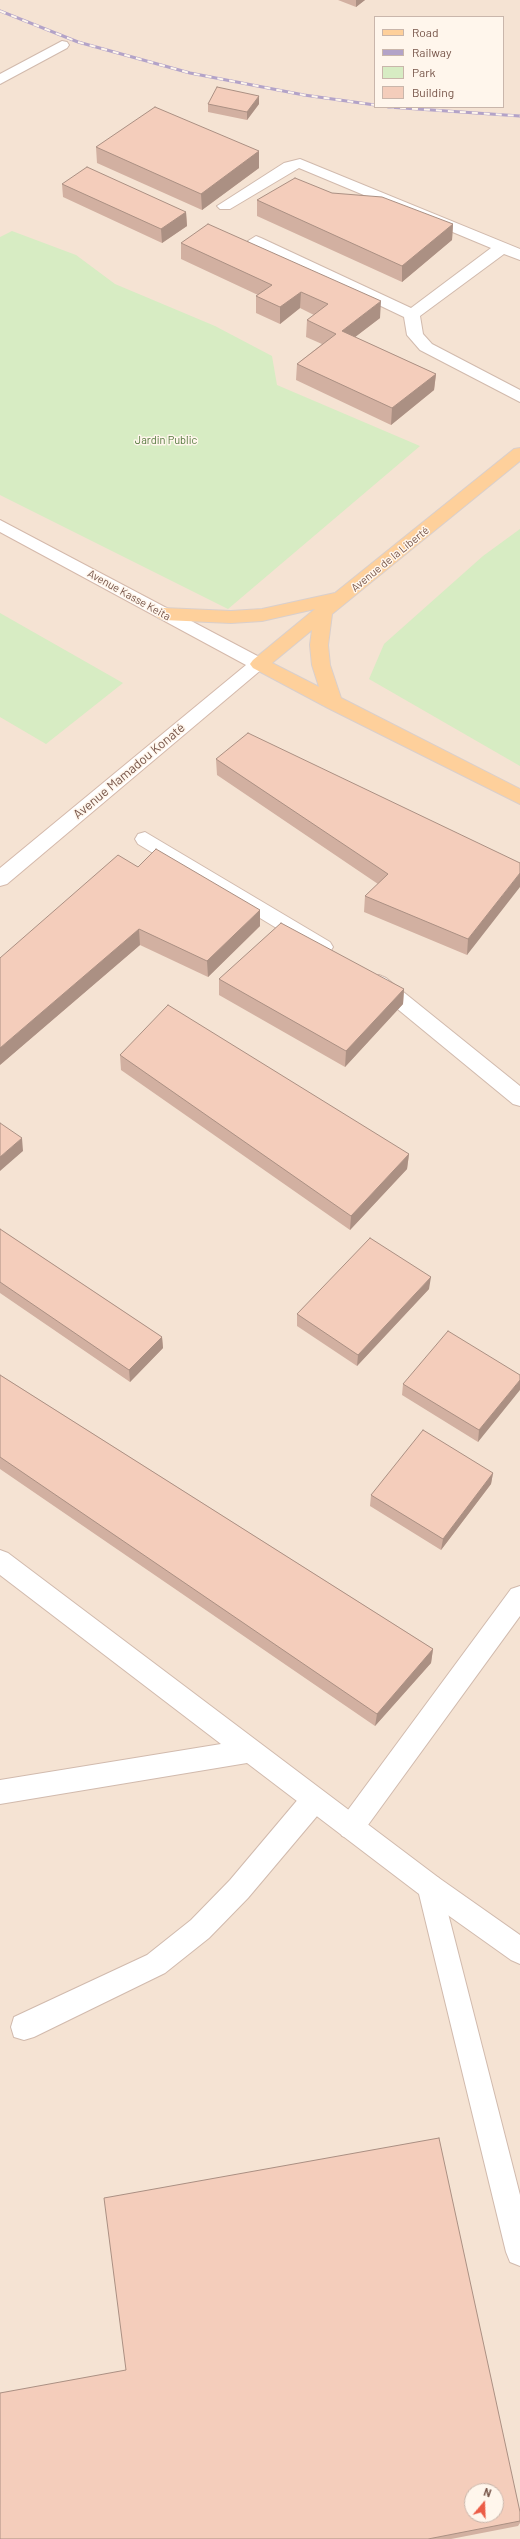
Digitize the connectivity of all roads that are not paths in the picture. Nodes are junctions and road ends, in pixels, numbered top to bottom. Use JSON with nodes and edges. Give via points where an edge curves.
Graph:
{"nodes":[{"id":1,"x":62,"y":44,"type":"dead end"},
{"id":2,"x":0,"y":80,"type":"edge"},
{"id":3,"x":225,"y":206,"type":"dead end"},
{"id":4,"x":256,"y":241,"type":"dead end"},
{"id":5,"x":503,"y":247,"type":"junction"},
{"id":6,"x":520,"y":255,"type":"edge"},
{"id":7,"x":412,"y":315,"type":"junction"},
{"id":8,"x":520,"y":397,"type":"edge"},
{"id":9,"x":520,"y":453,"type":"edge"},
{"id":10,"x":0,"y":525,"type":"edge"},
{"id":11,"x":343,"y":598,"type":"junction"},
{"id":12,"x":164,"y":614,"type":"junction"},
{"id":13,"x":323,"y":614,"type":"junction"},
{"id":14,"x":259,"y":664,"type":"junction"},
{"id":15,"x":334,"y":704,"type":"junction"},
{"id":16,"x":520,"y":797,"type":"edge"},
{"id":17,"x":145,"y":839,"type":"dead end"},
{"id":18,"x":0,"y":879,"type":"edge"},
{"id":19,"x":342,"y":959,"type":"edge"},
{"id":20,"x":362,"y":971,"type":"edge"},
{"id":21,"x":520,"y":1098,"type":"edge"},
{"id":22,"x":0,"y":1561,"type":"edge"},
{"id":23,"x":520,"y":1597,"type":"edge"},
{"id":24,"x":250,"y":1751,"type":"junction"},
{"id":25,"x":0,"y":1792,"type":"edge"},
{"id":26,"x":314,"y":1800,"type":"junction"},
{"id":27,"x":351,"y":1827,"type":"junction"},
{"id":28,"x":430,"y":1887,"type":"junction"},
{"id":29,"x":520,"y":1951,"type":"edge"},
{"id":30,"x":24,"y":2026,"type":"dead end"},
{"id":31,"x":520,"y":2252,"type":"edge"}],
"edges":[{"from":1,"to":2,"type":"street"},
{"from":3,"to":5,"type":"street","via":[[289,166],[300,163]]},
{"from":4,"to":7,"type":"street"},
{"from":5,"to":6,"type":"street"},
{"from":5,"to":7,"type":"street"},
{"from":7,"to":8,"type":"street","via":[[415,335],[426,347]]},
{"from":9,"to":11,"type":"main road","name":"Avenue de la Liberté"},
{"from":10,"to":12,"type":"street","name":"Avenue Kasse Keita"},
{"from":11,"to":12,"type":"main road","via":[[262,615],[231,617]]},
{"from":11,"to":13,"type":"main road","name":"Avenue de la Liberté"},
{"from":12,"to":14,"type":"street","name":"Avenue Kasse Keita"},
{"from":13,"to":14,"type":"main road","name":"Avenue de la Liberté"},
{"from":13,"to":15,"type":"main road","via":[[320,646],[322,666]]},
{"from":14,"to":15,"type":"main road"},
{"from":14,"to":18,"type":"street","name":"Avenue Mamadou Konaté"},
{"from":15,"to":16,"type":"main road"},
{"from":17,"to":19,"type":"street"},
{"from":20,"to":21,"type":"street"},
{"from":22,"to":24,"type":"street"},
{"from":23,"to":27,"type":"street"},
{"from":24,"to":25,"type":"street"},
{"from":24,"to":26,"type":"street"},
{"from":26,"to":27,"type":"street"},
{"from":26,"to":30,"type":"street","via":[[239,1889],[200,1929],[156,1964]]},
{"from":27,"to":28,"type":"street"},
{"from":28,"to":29,"type":"street"},
{"from":28,"to":31,"type":"street"}]}
